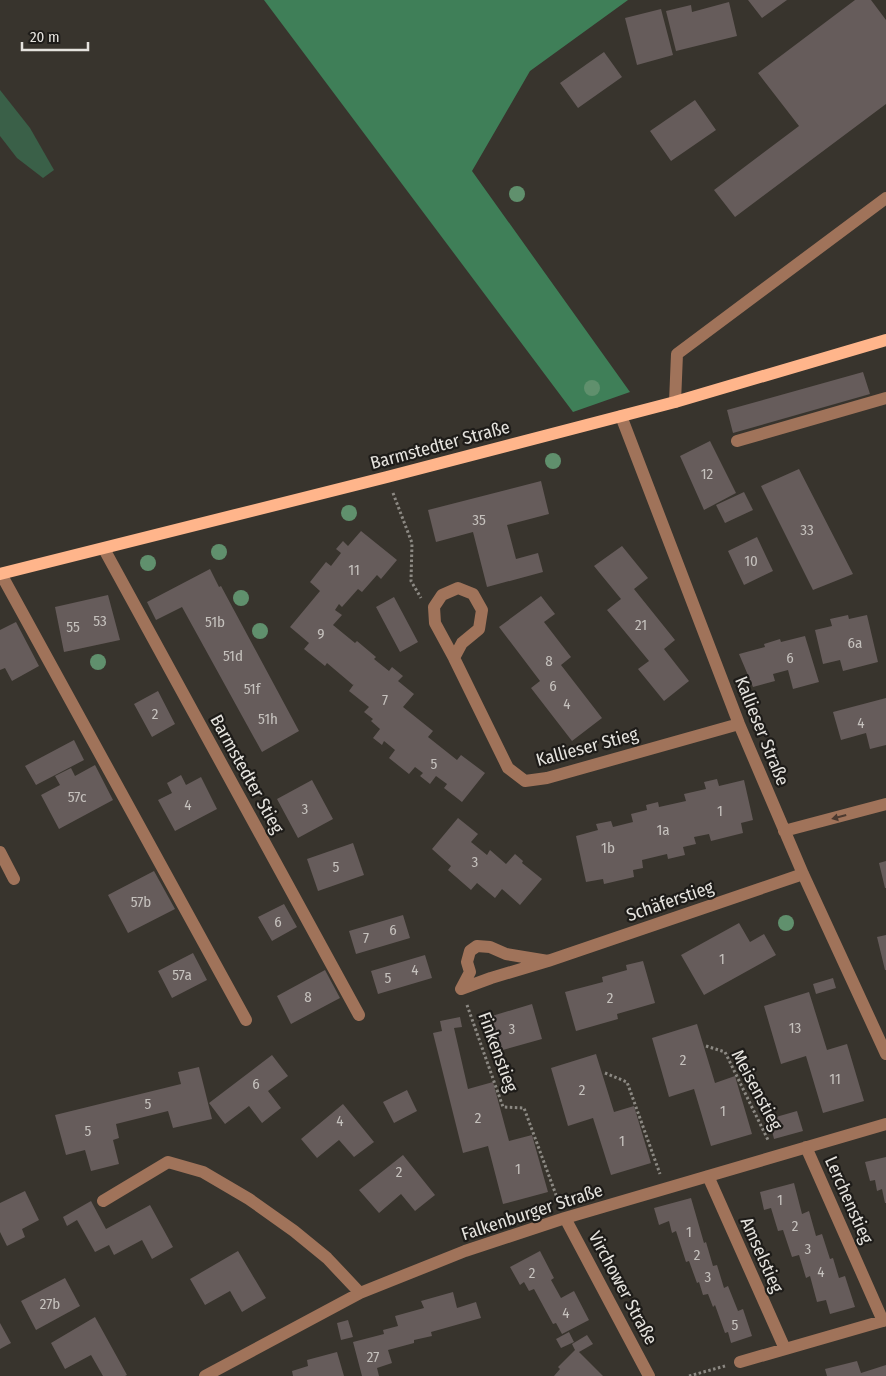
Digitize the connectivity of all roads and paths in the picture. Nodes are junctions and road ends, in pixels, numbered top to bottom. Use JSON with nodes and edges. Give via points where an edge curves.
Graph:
{"nodes":[{"id":1,"x":886,"y":198,"type":"edge"},
{"id":2,"x":886,"y":340,"type":"edge"},
{"id":3,"x":886,"y":398,"type":"edge"},
{"id":4,"x":675,"y":402,"type":"junction"},
{"id":5,"x":621,"y":416,"type":"junction"},
{"id":6,"x":736,"y":441,"type":"dead end"},
{"id":7,"x":387,"y":477,"type":"junction"},
{"id":8,"x":104,"y":549,"type":"junction"},
{"id":9,"x":0,"y":574,"type":"edge"},
{"id":10,"x":435,"y":623,"type":"junction"},
{"id":11,"x":454,"y":658,"type":"junction"},
{"id":12,"x":739,"y":724,"type":"junction"},
{"id":13,"x":886,"y":804,"type":"edge"},
{"id":14,"x":784,"y":831,"type":"junction"},
{"id":15,"x":0,"y":852,"type":"edge"},
{"id":16,"x":803,"y":874,"type":"junction"},
{"id":17,"x":14,"y":879,"type":"dead end"},
{"id":18,"x":548,"y":961,"type":"junction"},
{"id":19,"x":461,"y":989,"type":"junction"},
{"id":20,"x":359,"y":1016,"type":"dead end"},
{"id":21,"x":246,"y":1020,"type":"dead end"},
{"id":22,"x":706,"y":1046,"type":"dead end"},
{"id":23,"x":886,"y":1054,"type":"edge"},
{"id":24,"x":605,"y":1074,"type":"dead end"},
{"id":25,"x":886,"y":1124,"type":"edge"},
{"id":26,"x":806,"y":1148,"type":"junction"},
{"id":27,"x":776,"y":1156,"type":"junction"},
{"id":28,"x":708,"y":1176,"type":"junction"},
{"id":29,"x":666,"y":1188,"type":"junction"},
{"id":30,"x":103,"y":1201,"type":"dead end"},
{"id":31,"x":565,"y":1218,"type":"junction"},
{"id":32,"x":360,"y":1293,"type":"junction"},
{"id":33,"x":885,"y":1321,"type":"edge"},
{"id":34,"x":785,"y":1349,"type":"junction"},
{"id":35,"x":740,"y":1362,"type":"joint"},
{"id":36,"x":205,"y":1376,"type":"edge"},
{"id":37,"x":649,"y":1376,"type":"edge"},
{"id":38,"x":689,"y":1376,"type":"edge"}],
"edges":[{"from":1,"to":4,"type":"street","via":[[677,354]]},
{"from":2,"to":4,"type":"main road","name":"Barmstedter Straße"},
{"from":3,"to":6,"type":"street"},
{"from":4,"to":5,"type":"main road","name":"Barmstedter Straße"},
{"from":5,"to":7,"type":"main road","name":"Barmstedter Straße"},
{"from":5,"to":12,"type":"street","name":"Kallieser Straße"},
{"from":7,"to":8,"type":"main road","name":"Barmstedter Straße"},
{"from":7,"to":10,"type":"path","via":[[412,543],[411,581]]},
{"from":8,"to":9,"type":"main road","name":"Barmstedter Straße"},
{"from":8,"to":20,"type":"street","name":"Barmstedter Stieg"},
{"from":9,"to":21,"type":"street"},
{"from":10,"to":11,"type":"street","name":"Kallieser Stieg"},
{"from":10,"to":11,"type":"street","via":[[434,607],[442,595],[458,588],[473,594],[482,610],[479,629],[462,643]]},
{"from":11,"to":12,"type":"street","name":"Kallieser Stieg","via":[[508,768],[525,780],[547,778]]},
{"from":12,"to":14,"type":"street","name":"Kallieser Straße"},
{"from":13,"to":14,"type":"street","one_way":true},
{"from":14,"to":16,"type":"street","name":"Kallieser Straße"},
{"from":15,"to":17,"type":"street"},
{"from":16,"to":18,"type":"street","name":"Schäferstieg"},
{"from":16,"to":23,"type":"street","name":"Kallieser Straße"},
{"from":18,"to":19,"type":"street","name":"Schäferstieg"},
{"from":18,"to":19,"type":"street","name":"Schäferstieg","via":[[477,946],[470,951],[467,962],[470,972]]},
{"from":19,"to":31,"type":"path","name":"Finkenstieg","via":[[503,1107],[524,1108]]},
{"from":22,"to":27,"type":"path","name":"Meisenstieg","via":[[725,1052]]},
{"from":24,"to":29,"type":"path","via":[[627,1082]]},
{"from":25,"to":26,"type":"street","name":"Falkenburger Straße"},
{"from":26,"to":27,"type":"street","name":"Falkenburger Straße"},
{"from":26,"to":33,"type":"street","name":"Lerchenstieg"},
{"from":27,"to":28,"type":"street","name":"Falkenburger Straße"},
{"from":28,"to":29,"type":"street","name":"Falkenburger Straße"},
{"from":28,"to":34,"type":"street","name":"Amselstieg"},
{"from":29,"to":31,"type":"street","name":"Falkenburger Straße"},
{"from":30,"to":32,"type":"street","via":[[168,1162],[203,1172],[294,1231],[327,1258]]},
{"from":31,"to":32,"type":"street","name":"Falkenburger Straße","via":[[465,1251]]},
{"from":31,"to":37,"type":"street","name":"Virchower Straße"},
{"from":32,"to":36,"type":"street","name":"Falkenburger Straße"},
{"from":33,"to":34,"type":"street"},
{"from":34,"to":35,"type":"street"},
{"from":35,"to":38,"type":"path"}]}
